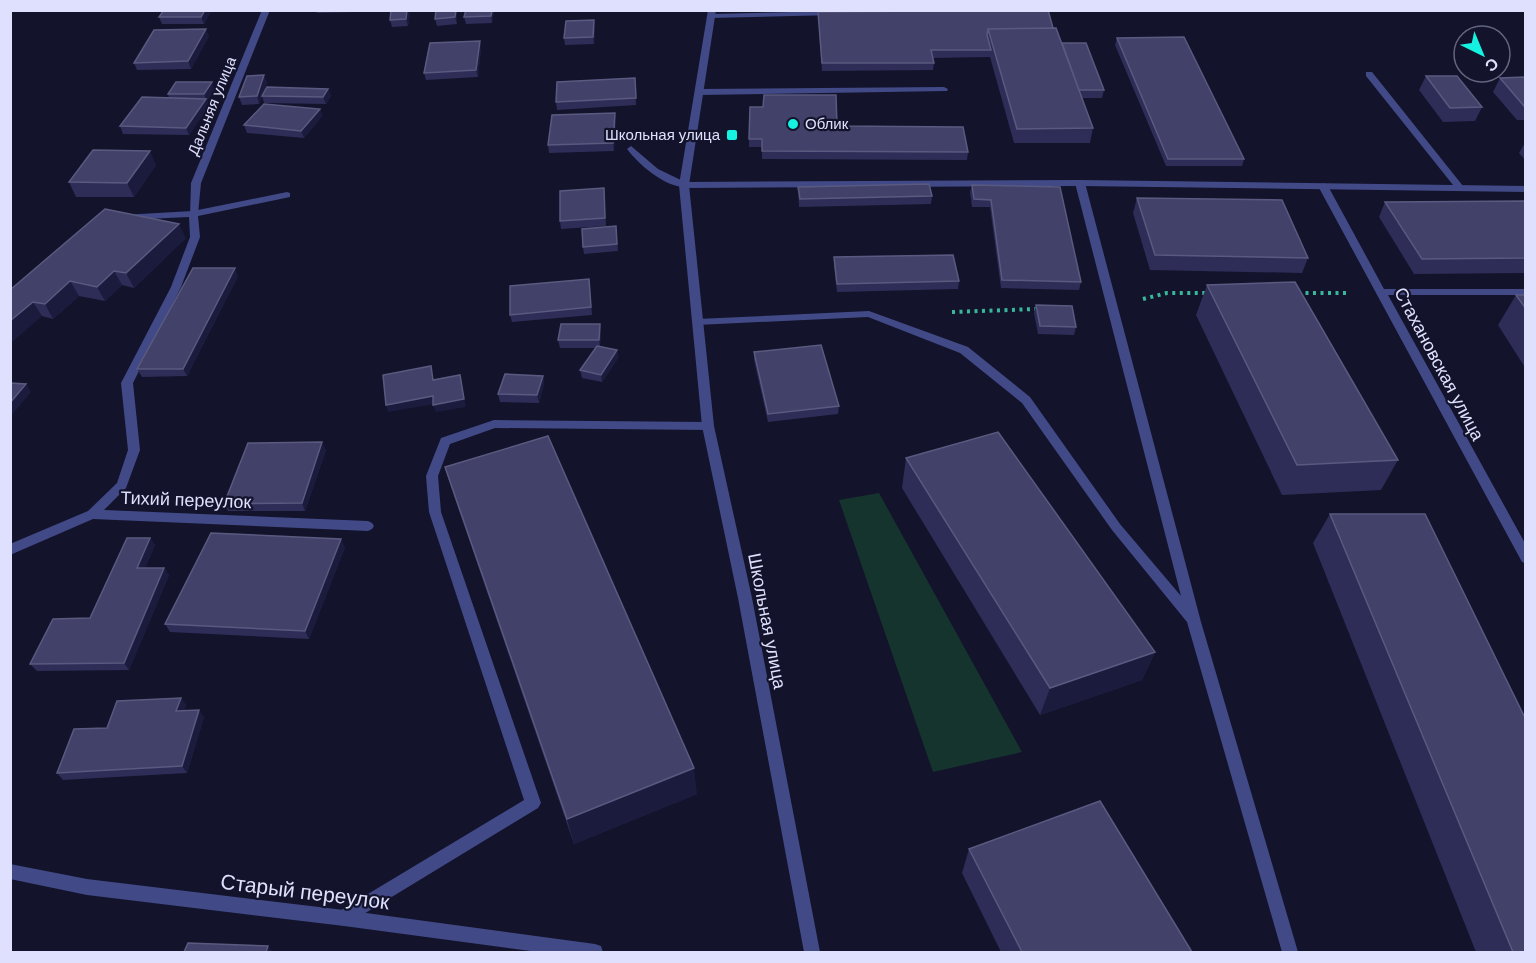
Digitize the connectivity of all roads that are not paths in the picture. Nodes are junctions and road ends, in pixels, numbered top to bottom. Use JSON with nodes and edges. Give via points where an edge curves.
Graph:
{"nodes":[{"id":1,"x":266,"y":10,"type":"edge"},
{"id":2,"x":910,"y":10,"type":"edge"},
{"id":3,"x":839,"y":12,"type":"edge"},
{"id":4,"x":851,"y":12,"type":"edge"},
{"id":5,"x":712,"y":13,"type":"edge"},
{"id":6,"x":1369,"y":74,"type":"dead end"},
{"id":7,"x":944,"y":89,"type":"dead end"},
{"id":8,"x":699,"y":92,"type":"junction"},
{"id":9,"x":632,"y":149,"type":"dead end"},
{"id":10,"x":1080,"y":183,"type":"junction"},
{"id":11,"x":684,"y":184,"type":"junction"},
{"id":12,"x":1323,"y":186,"type":"junction"},
{"id":13,"x":1460,"y":188,"type":"junction"},
{"id":14,"x":1526,"y":189,"type":"edge"},
{"id":15,"x":287,"y":195,"type":"dead end"},
{"id":16,"x":193,"y":214,"type":"junction"},
{"id":17,"x":123,"y":217,"type":"edge"},
{"id":18,"x":1382,"y":292,"type":"junction"},
{"id":19,"x":1526,"y":292,"type":"edge"},
{"id":20,"x":697,"y":322,"type":"junction"},
{"id":21,"x":708,"y":426,"type":"junction"},
{"id":22,"x":92,"y":514,"type":"junction"},
{"id":23,"x":368,"y":526,"type":"dead end"},
{"id":24,"x":10,"y":550,"type":"edge"},
{"id":25,"x":1526,"y":558,"type":"edge"},
{"id":26,"x":1194,"y":622,"type":"junction"},
{"id":27,"x":10,"y":871,"type":"edge"},
{"id":28,"x":344,"y":918,"type":"junction"},
{"id":29,"x":595,"y":952,"type":"edge"},
{"id":30,"x":812,"y":952,"type":"edge"},
{"id":31,"x":1290,"y":952,"type":"edge"}],
"edges":[{"from":1,"to":16,"type":"street","name":"Дальняя улица","via":[[196,183]]},
{"from":2,"to":4,"type":"street"},
{"from":3,"to":5,"type":"street"},
{"from":5,"to":8,"type":"street","name":"Школьная улица"},
{"from":6,"to":13,"type":"street"},
{"from":7,"to":8,"type":"street"},
{"from":8,"to":11,"type":"street","name":"Школьная улица"},
{"from":9,"to":11,"type":"street","via":[[659,175]]},
{"from":10,"to":11,"type":"street"},
{"from":10,"to":12,"type":"street"},
{"from":10,"to":26,"type":"street"},
{"from":11,"to":20,"type":"street","name":"Школьная улица"},
{"from":12,"to":13,"type":"street"},
{"from":12,"to":18,"type":"street","name":"Стахановская улица"},
{"from":13,"to":14,"type":"street"},
{"from":15,"to":16,"type":"street"},
{"from":16,"to":17,"type":"street"},
{"from":16,"to":22,"type":"street","name":"Дальняя улица","via":[[195,237],[176,287],[127,383],[134,450],[128,468],[122,485]]},
{"from":18,"to":19,"type":"street"},
{"from":18,"to":25,"type":"street","name":"Стахановская улица"},
{"from":20,"to":21,"type":"street","name":"Школьная улица"},
{"from":20,"to":26,"type":"street","via":[[869,314],[964,350],[1026,400],[1116,527]]},
{"from":21,"to":28,"type":"street","via":[[494,424],[445,441],[432,476],[435,512],[533,803]]},
{"from":21,"to":30,"type":"street","name":"Школьная улица"},
{"from":22,"to":23,"type":"street","name":"Тихий переулок"},
{"from":22,"to":24,"type":"street","name":"Тихий переулок"},
{"from":26,"to":31,"type":"street"},
{"from":27,"to":28,"type":"street","name":"Старый переулок","via":[[87,887]]},
{"from":28,"to":29,"type":"street","name":"Старый переулок"}]}
